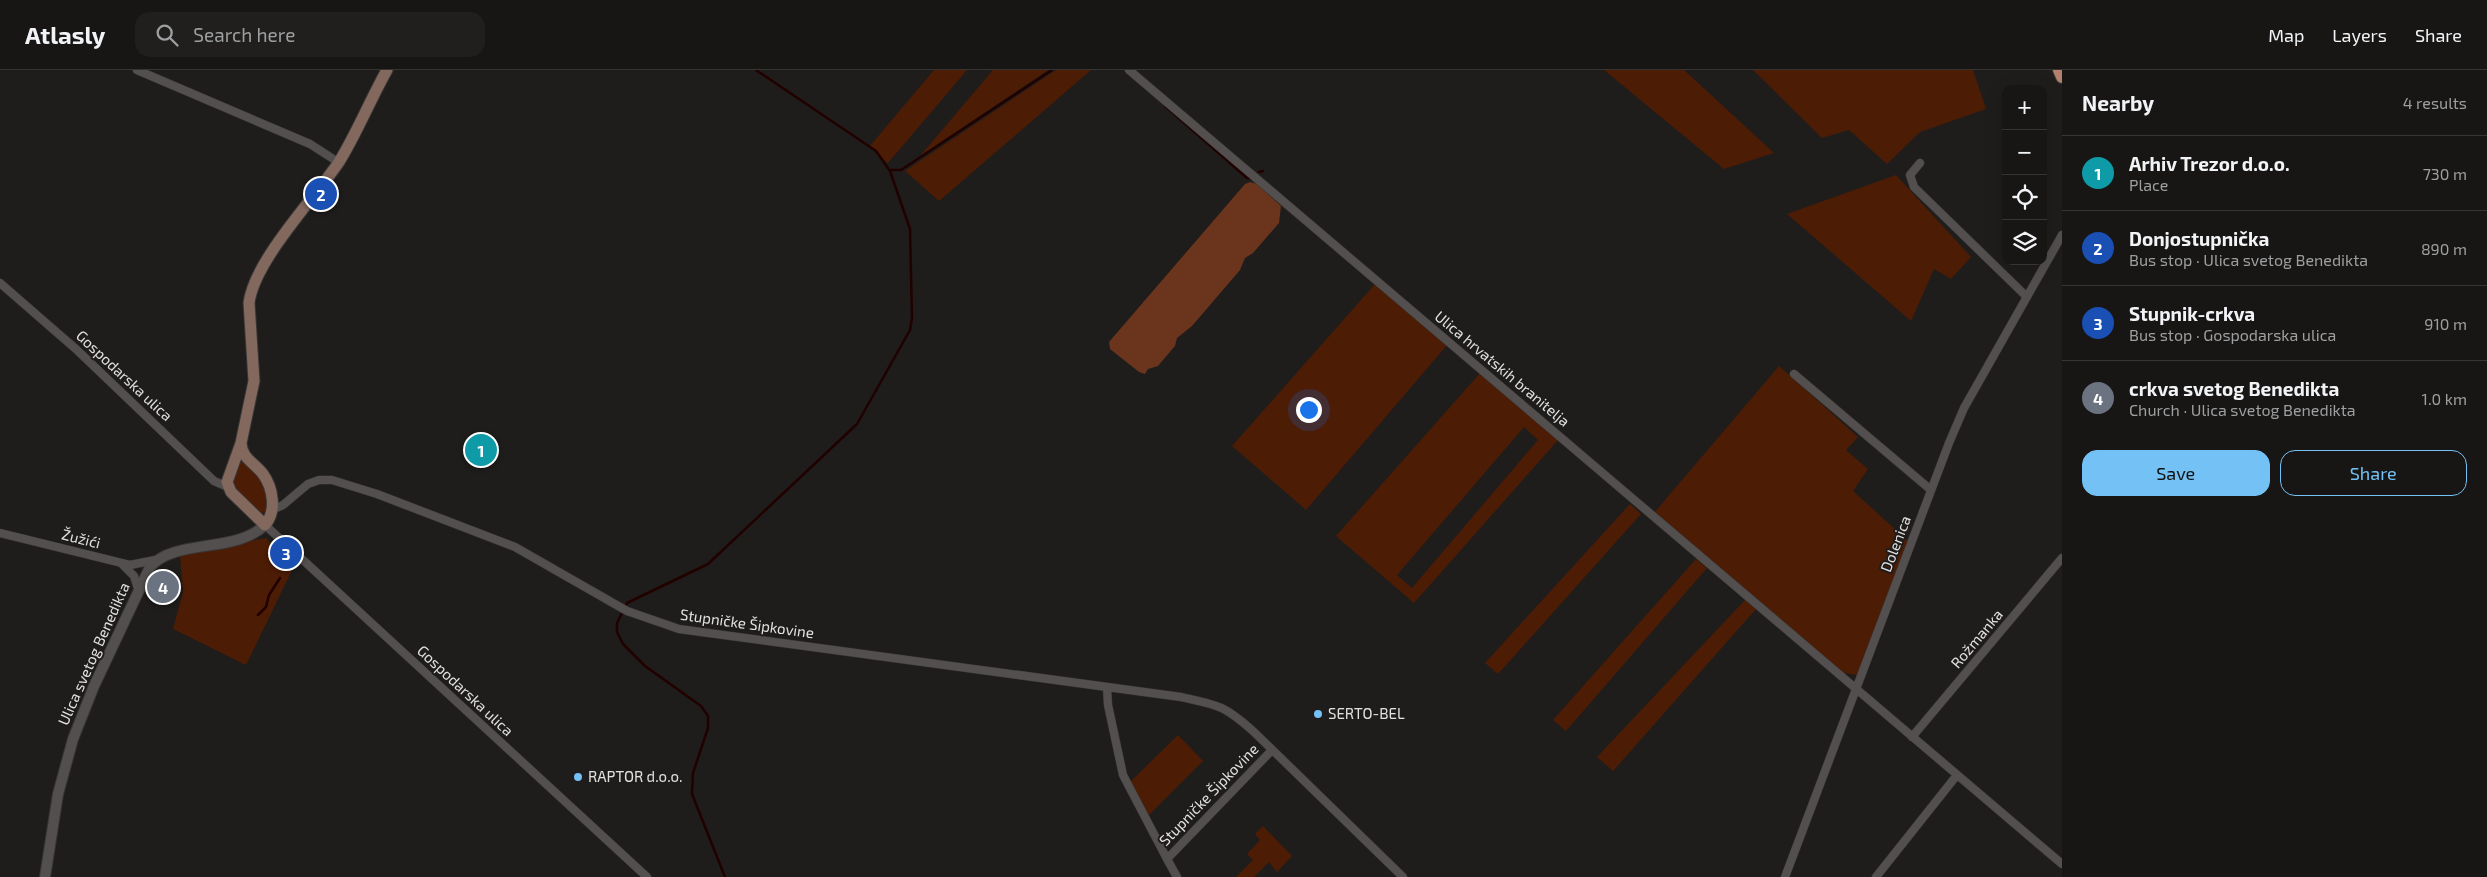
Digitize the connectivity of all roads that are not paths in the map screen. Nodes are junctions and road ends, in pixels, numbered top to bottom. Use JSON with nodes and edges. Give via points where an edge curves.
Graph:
{"nodes":[{"id":1,"x":137,"y":70,"type":"edge"},
{"id":2,"x":387,"y":70,"type":"edge"},
{"id":3,"x":1129,"y":70,"type":"edge"},
{"id":4,"x":2059,"y":70,"type":"edge"},
{"id":5,"x":2062,"y":77,"type":"edge"},
{"id":6,"x":338,"y":162,"type":"junction"},
{"id":7,"x":1920,"y":163,"type":"dead end"},
{"id":8,"x":2062,"y":235,"type":"edge"},
{"id":9,"x":0,"y":283,"type":"edge"},
{"id":10,"x":2027,"y":297,"type":"junction"},
{"id":11,"x":1794,"y":374,"type":"dead end"},
{"id":12,"x":241,"y":443,"type":"junction"},
{"id":13,"x":228,"y":487,"type":"junction"},
{"id":14,"x":1931,"y":490,"type":"junction"},
{"id":15,"x":272,"y":510,"type":"junction"},
{"id":16,"x":265,"y":525,"type":"junction"},
{"id":17,"x":0,"y":533,"type":"edge"},
{"id":18,"x":2062,"y":558,"type":"edge"},
{"id":19,"x":156,"y":560,"type":"junction"},
{"id":20,"x":120,"y":563,"type":"junction"},
{"id":21,"x":139,"y":592,"type":"junction"},
{"id":22,"x":1107,"y":688,"type":"junction"},
{"id":23,"x":1856,"y":688,"type":"junction"},
{"id":24,"x":1912,"y":737,"type":"junction"},
{"id":25,"x":1272,"y":750,"type":"junction"},
{"id":26,"x":1956,"y":775,"type":"junction"},
{"id":27,"x":1167,"y":859,"type":"junction"},
{"id":28,"x":2062,"y":864,"type":"edge"},
{"id":29,"x":45,"y":877,"type":"edge"},
{"id":30,"x":647,"y":877,"type":"edge"},
{"id":31,"x":1177,"y":877,"type":"edge"},
{"id":32,"x":1404,"y":877,"type":"edge"},
{"id":33,"x":1785,"y":877,"type":"edge"},
{"id":34,"x":1876,"y":877,"type":"edge"}],
"edges":[{"from":1,"to":6,"type":"street","via":[[310,144]]},
{"from":2,"to":6,"type":"main road"},
{"from":3,"to":23,"type":"street","name":"Ulica hrvatskih branitelja"},
{"from":4,"to":5,"type":"main road"},
{"from":6,"to":12,"type":"main road","via":[[262,268],[250,290],[248,302],[254,380]]},
{"from":7,"to":10,"type":"street","via":[[1910,175],[1914,187]]},
{"from":8,"to":10,"type":"street","name":"Dolenica"},
{"from":9,"to":13,"type":"street","name":"Gospodarska ulica","via":[[77,350],[214,481]]},
{"from":10,"to":14,"type":"street","name":"Dolenica","via":[[1964,408]]},
{"from":11,"to":14,"type":"street"},
{"from":12,"to":13,"type":"main road","via":[[228,476]]},
{"from":12,"to":15,"type":"main road","via":[[244,455],[267,481]]},
{"from":13,"to":16,"type":"main road"},
{"from":14,"to":23,"type":"street","name":"Dolenica"},
{"from":15,"to":16,"type":"main road"},
{"from":15,"to":22,"type":"street","name":"Stupničke Šipkovine","via":[[308,484],[332,480],[515,547],[624,609],[680,629]]},
{"from":16,"to":19,"type":"street","via":[[248,538],[173,553]]},
{"from":16,"to":30,"type":"street","name":"Gospodarska ulica"},
{"from":17,"to":20,"type":"street","name":"Žužići"},
{"from":18,"to":24,"type":"street","name":"Rožmanka"},
{"from":19,"to":20,"type":"street","name":"Žužići","via":[[140,564]]},
{"from":19,"to":21,"type":"street","name":"Ulica svetog Benedikta"},
{"from":20,"to":21,"type":"street","via":[[134,576]]},
{"from":21,"to":29,"type":"street","name":"Ulica svetog Benedikta","via":[[73,738],[58,794]]},
{"from":22,"to":25,"type":"street","name":"Stupničke Šipkovine","via":[[1181,697],[1221,706]]},
{"from":22,"to":27,"type":"street","name":"Stupničke Šipkovine","via":[[1123,775]]},
{"from":23,"to":24,"type":"street"},
{"from":23,"to":33,"type":"street","name":"Dolenica"},
{"from":24,"to":26,"type":"street"},
{"from":25,"to":27,"type":"street","name":"Stupničke Šipkovine"},
{"from":25,"to":32,"type":"street","name":"Stupničke Šipkovine"},
{"from":26,"to":28,"type":"street"},
{"from":26,"to":34,"type":"street"},
{"from":27,"to":31,"type":"street"}]}
